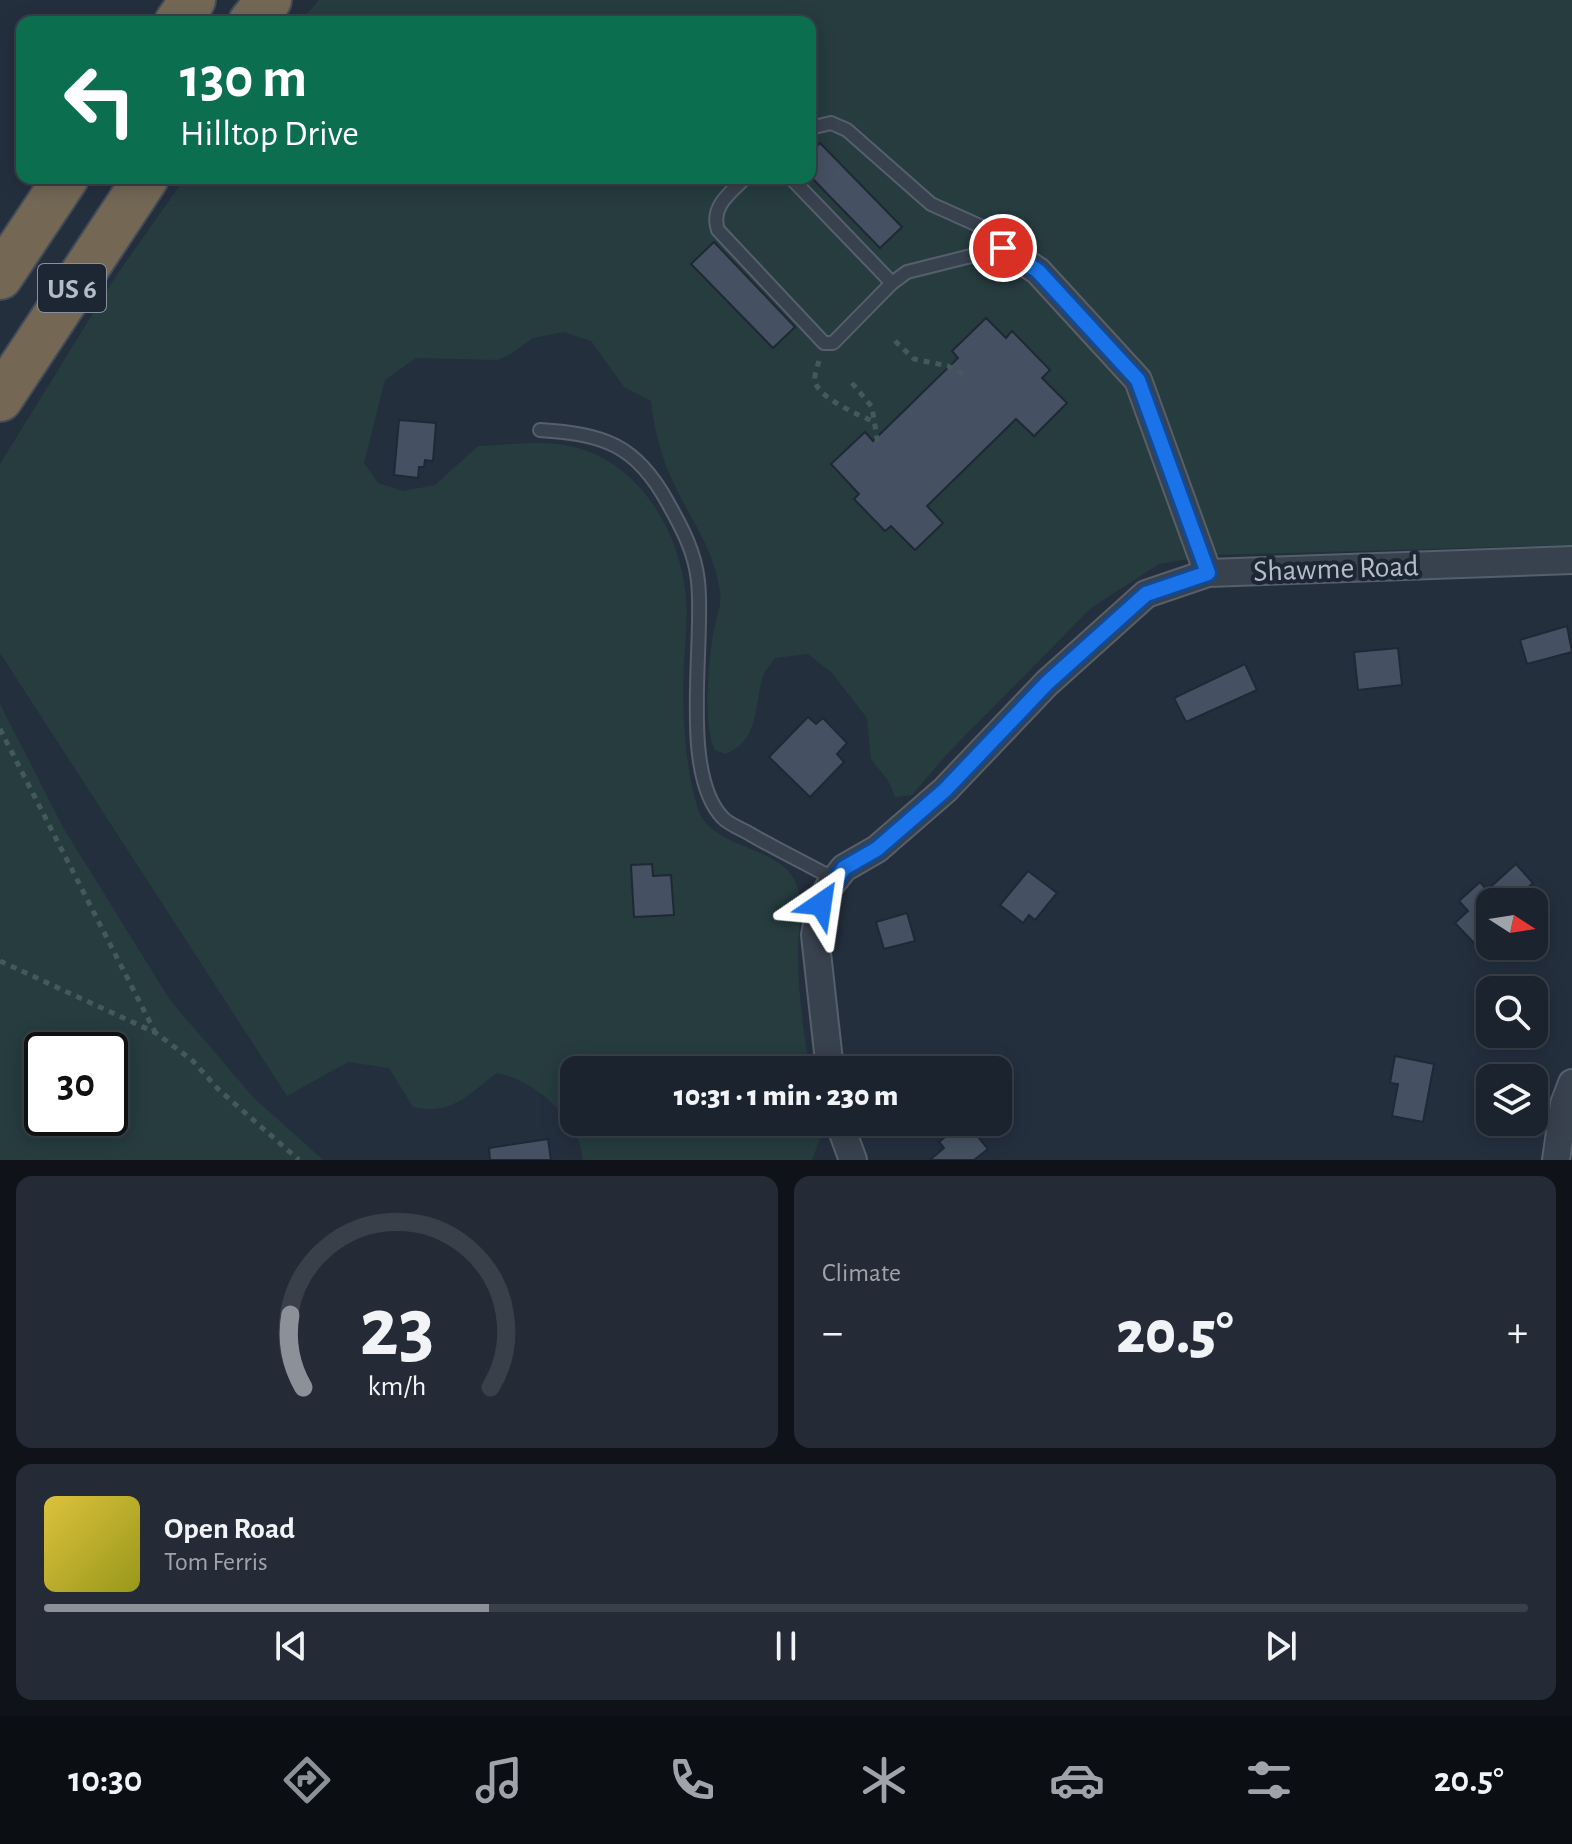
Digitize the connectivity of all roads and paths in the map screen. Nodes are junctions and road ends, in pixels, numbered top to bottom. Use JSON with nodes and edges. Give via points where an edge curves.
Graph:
{"nodes":[{"id":1,"x":269,"y":0,"type":"edge"},
{"id":2,"x":256,"y":16,"type":"edge"},
{"id":3,"x":816,"y":127,"type":"edge"},
{"id":4,"x":62,"y":184,"type":"edge"},
{"id":5,"x":142,"y":184,"type":"edge"},
{"id":6,"x":739,"y":184,"type":"edge"},
{"id":7,"x":797,"y":184,"type":"edge"},
{"id":8,"x":1003,"y":248,"type":"junction"},
{"id":9,"x":0,"y":277,"type":"edge"},
{"id":10,"x":892,"y":283,"type":"junction"},
{"id":11,"x":895,"y":341,"type":"dead end"},
{"id":12,"x":824,"y":343,"type":"junction"},
{"id":13,"x":967,"y":376,"type":"dead end"},
{"id":14,"x":852,"y":383,"type":"dead end"},
{"id":15,"x":0,"y":399,"type":"edge"},
{"id":16,"x":875,"y":422,"type":"junction"},
{"id":17,"x":540,"y":430,"type":"dead end"},
{"id":18,"x":878,"y":445,"type":"dead end"},
{"id":19,"x":1572,"y":560,"type":"edge"},
{"id":20,"x":1208,"y":573,"type":"junction"},
{"id":21,"x":0,"y":729,"type":"edge"},
{"id":22,"x":835,"y":879,"type":"junction"},
{"id":23,"x":0,"y":961,"type":"edge"},
{"id":24,"x":156,"y":1033,"type":"junction"},
{"id":25,"x":828,"y":1056,"type":"edge"},
{"id":26,"x":1572,"y":1083,"type":"edge"},
{"id":27,"x":844,"y":1136,"type":"edge"},
{"id":28,"x":299,"y":1160,"type":"edge"},
{"id":29,"x":853,"y":1160,"type":"edge"},
{"id":30,"x":1556,"y":1160,"type":"edge"}],
"edges":[{"from":1,"to":2,"type":"highway"},
{"from":3,"to":8,"type":"lane","via":[[831,123],[847,130],[931,204],[991,231]]},
{"from":4,"to":9,"type":"highway","number":"US 6"},
{"from":5,"to":15,"type":"highway","number":"US 6"},
{"from":6,"to":12,"type":"lane","via":[[722,201],[718,230]]},
{"from":7,"to":10,"type":"lane"},
{"from":8,"to":10,"type":"lane","via":[[907,272]]},
{"from":8,"to":20,"type":"street","via":[[1038,271],[1138,380]]},
{"from":10,"to":12,"type":"lane","via":[[833,343]]},
{"from":11,"to":13,"type":"path","via":[[914,359]]},
{"from":12,"to":16,"type":"path","via":[[814,377],[818,388]]},
{"from":14,"to":16,"type":"path","via":[[872,407]]},
{"from":16,"to":18,"type":"path"},
{"from":17,"to":22,"type":"lane","via":[[590,434],[617,444],[641,462],[665,496],[687,538],[698,578],[698,736],[712,799],[724,819]]},
{"from":19,"to":20,"type":"street","name":"Shawme Road"},
{"from":20,"to":22,"type":"street","name":"Shawme Road","via":[[1146,594],[1047,683],[945,790]]},
{"from":21,"to":24,"type":"path"},
{"from":22,"to":25,"type":"street","name":"Shawme Road","via":[[821,904],[815,935]]},
{"from":23,"to":24,"type":"path"},
{"from":24,"to":28,"type":"path"},
{"from":26,"to":30,"type":"street"},
{"from":27,"to":29,"type":"street"}]}
